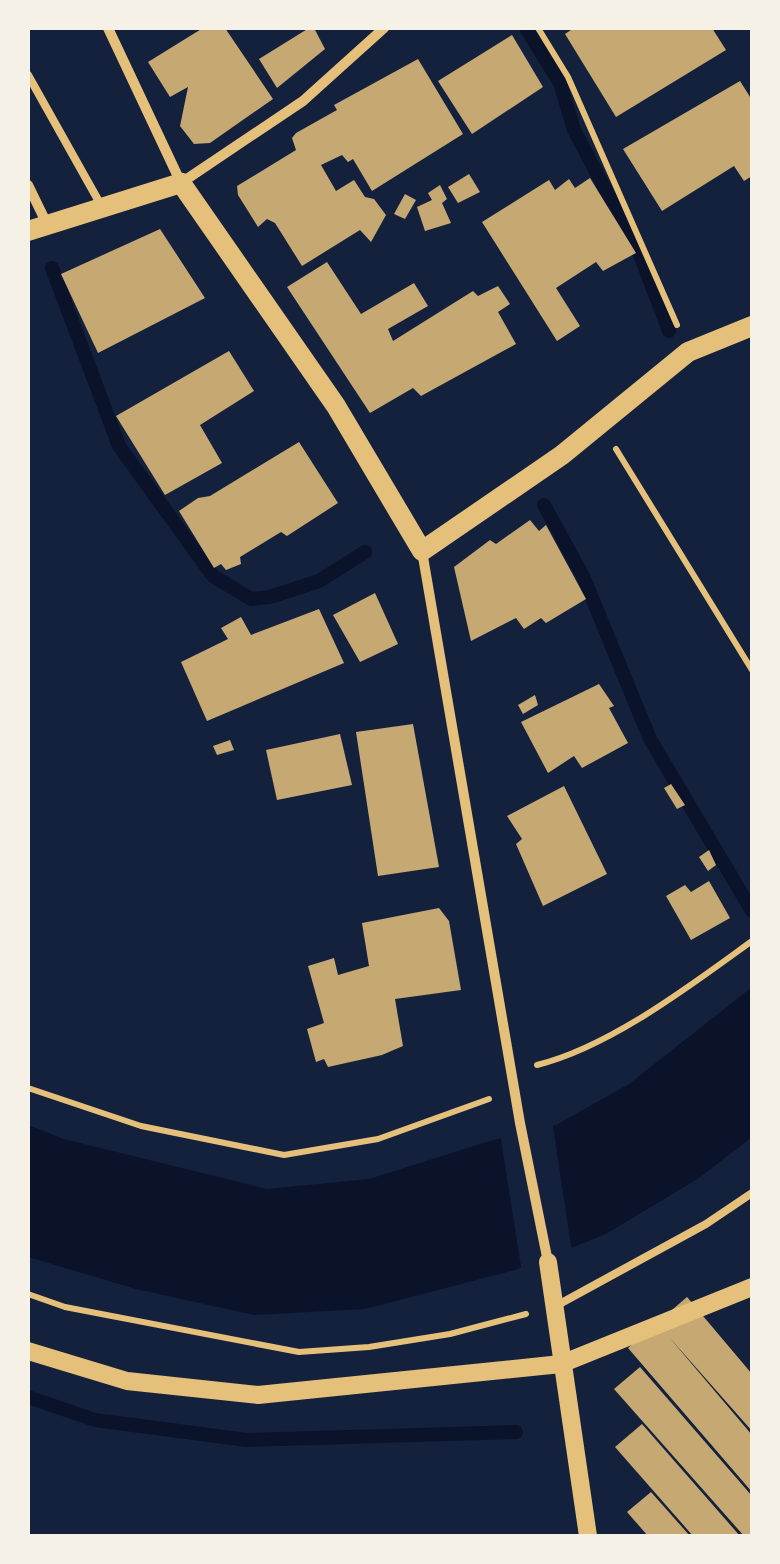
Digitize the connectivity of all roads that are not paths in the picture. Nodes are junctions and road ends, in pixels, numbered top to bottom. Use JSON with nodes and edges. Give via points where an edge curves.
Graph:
{"nodes":[{"id":1,"x":108,"y":28,"type":"edge"},
{"id":2,"x":384,"y":28,"type":"edge"},
{"id":3,"x":28,"y":75,"type":"edge"},
{"id":4,"x":181,"y":183,"type":"junction"},
{"id":5,"x":28,"y":185,"type":"edge"},
{"id":6,"x":102,"y":207,"type":"junction"},
{"id":7,"x":37,"y":228,"type":"edge"},
{"id":8,"x":752,"y":326,"type":"edge"},
{"id":9,"x":422,"y":550,"type":"junction"},
{"id":10,"x":752,"y":1194,"type":"edge"},
{"id":11,"x":548,"y":1262,"type":"joint"},
{"id":12,"x":752,"y":1287,"type":"edge"},
{"id":13,"x":554,"y":1306,"type":"junction"},
{"id":14,"x":28,"y":1351,"type":"edge"},
{"id":15,"x":561,"y":1364,"type":"junction"},
{"id":16,"x":588,"y":1536,"type":"edge"}],
"edges":[{"from":1,"to":4,"type":"street"},
{"from":2,"to":4,"type":"street","via":[[303,101]]},
{"from":3,"to":6,"type":"lane"},
{"from":4,"to":6,"type":"main road"},
{"from":4,"to":9,"type":"main road","via":[[336,406]]},
{"from":5,"to":7,"type":"street"},
{"from":6,"to":7,"type":"main road"},
{"from":8,"to":9,"type":"main road","via":[[688,352],[562,454]]},
{"from":9,"to":11,"type":"street"},
{"from":10,"to":13,"type":"lane"},
{"from":11,"to":13,"type":"street"},
{"from":12,"to":15,"type":"street"},
{"from":13,"to":15,"type":"street"},
{"from":14,"to":15,"type":"street","via":[[127,1380],[258,1395]]},
{"from":15,"to":16,"type":"street"}]}
